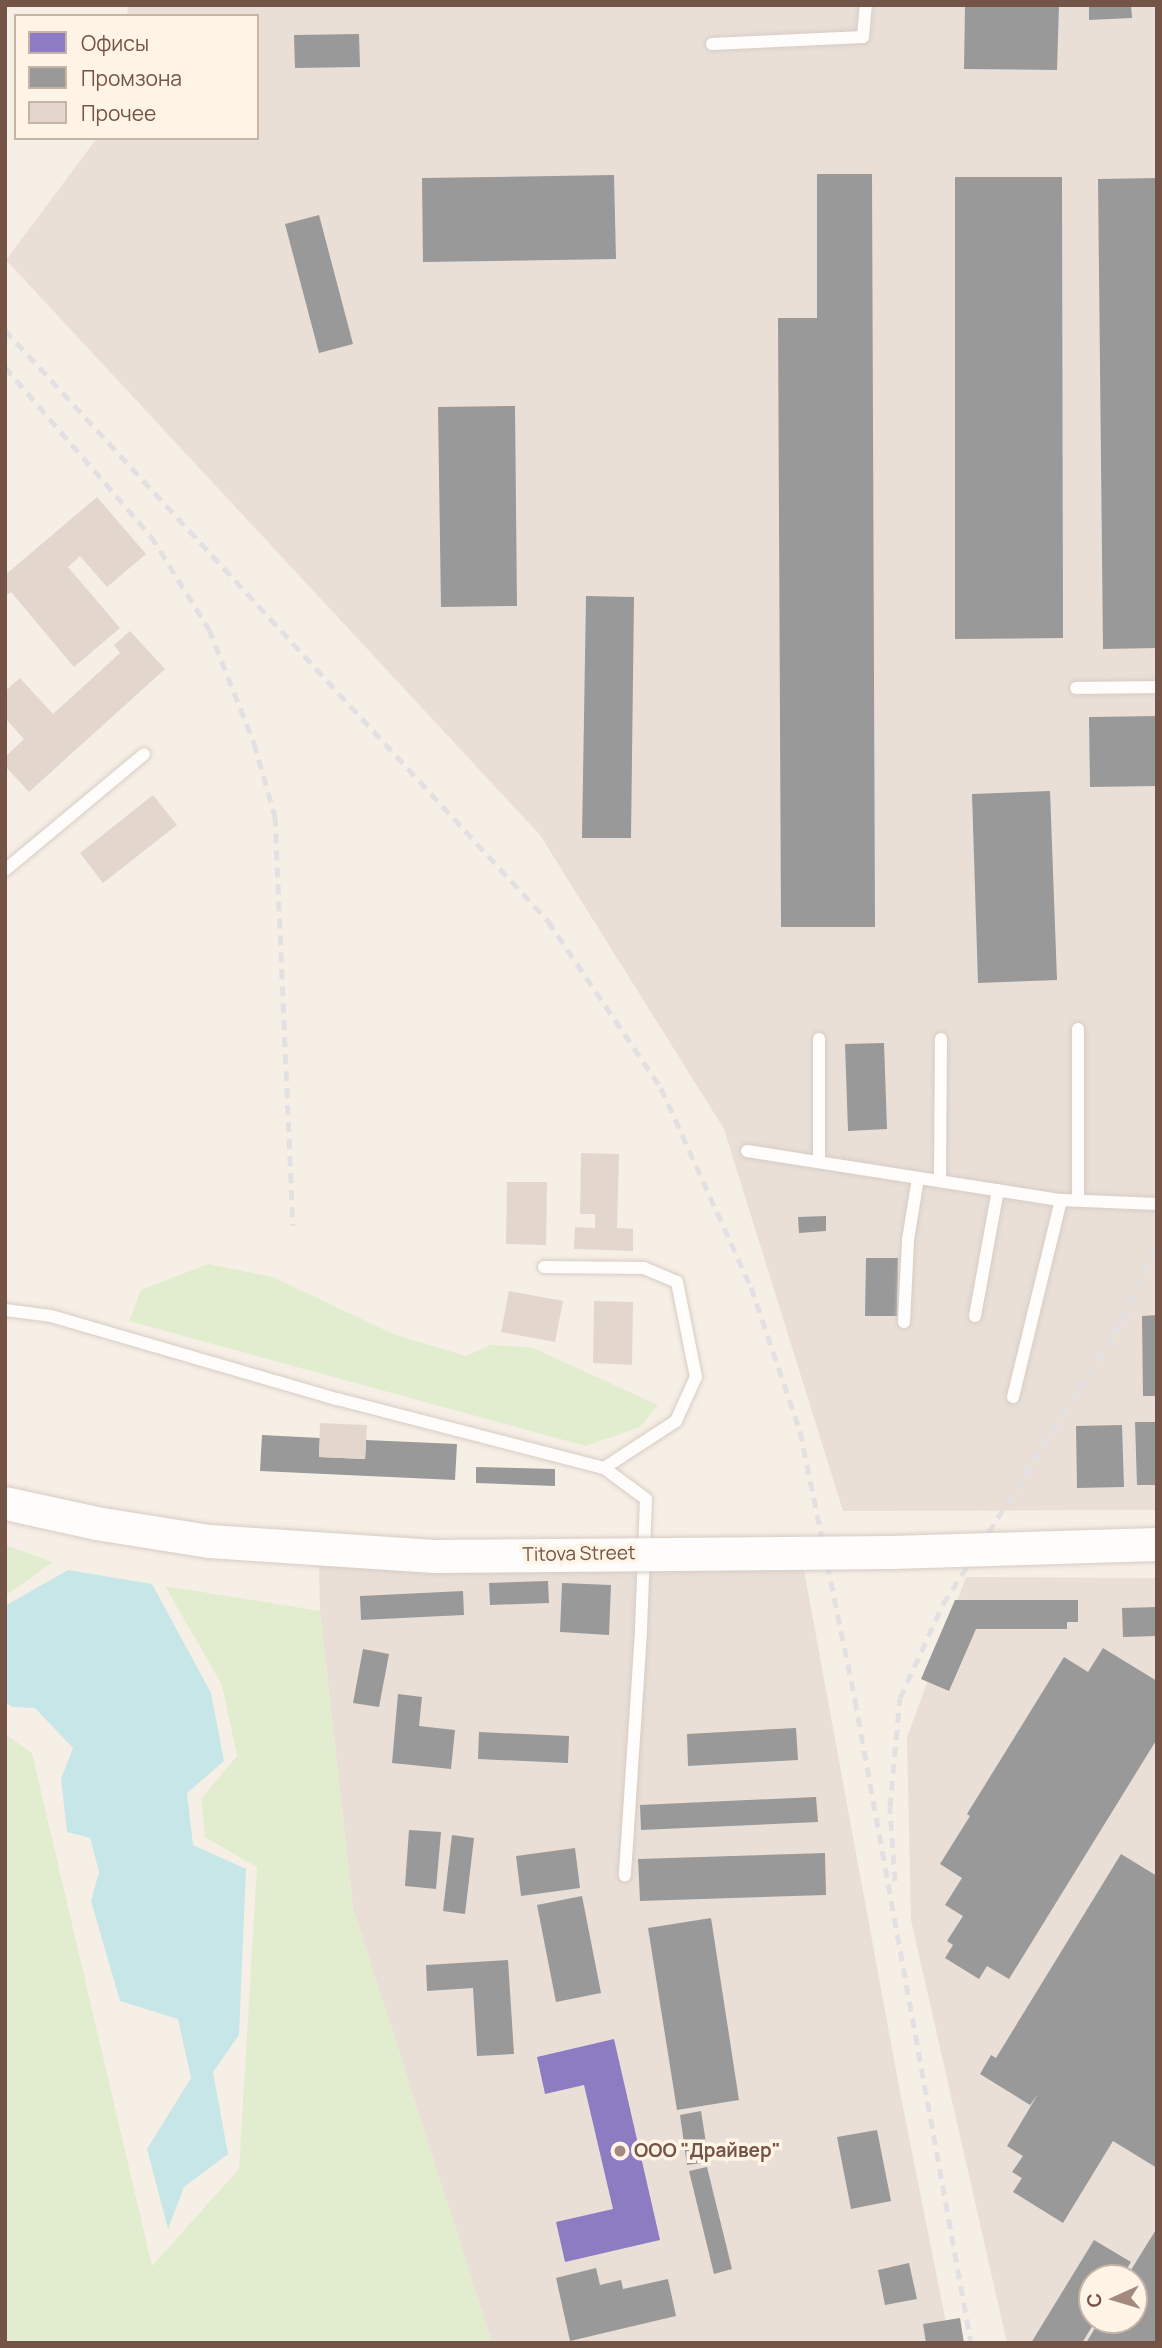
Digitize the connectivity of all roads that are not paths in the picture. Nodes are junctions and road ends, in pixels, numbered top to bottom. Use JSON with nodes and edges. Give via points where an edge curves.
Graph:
{"nodes":[{"id":1,"x":866,"y":5,"type":"edge"},
{"id":2,"x":712,"y":44,"type":"dead end"},
{"id":3,"x":1157,"y":687,"type":"edge"},
{"id":4,"x":1076,"y":688,"type":"dead end"},
{"id":5,"x":144,"y":754,"type":"dead end"},
{"id":6,"x":5,"y":870,"type":"edge"},
{"id":7,"x":1078,"y":1028,"type":"dead end"},
{"id":8,"x":819,"y":1039,"type":"dead end"},
{"id":9,"x":941,"y":1039,"type":"dead end"},
{"id":10,"x":747,"y":1151,"type":"dead end"},
{"id":11,"x":820,"y":1162,"type":"junction"},
{"id":12,"x":918,"y":1178,"type":"junction"},
{"id":13,"x":940,"y":1181,"type":"junction"},
{"id":14,"x":998,"y":1190,"type":"junction"},
{"id":15,"x":1061,"y":1199,"type":"junction"},
{"id":16,"x":1078,"y":1200,"type":"junction"},
{"id":17,"x":1157,"y":1204,"type":"edge"},
{"id":18,"x":544,"y":1266,"type":"dead end"},
{"id":19,"x":5,"y":1310,"type":"edge"},
{"id":20,"x":975,"y":1315,"type":"dead end"},
{"id":21,"x":904,"y":1322,"type":"dead end"},
{"id":22,"x":1013,"y":1397,"type":"dead end"},
{"id":23,"x":604,"y":1468,"type":"junction"},
{"id":24,"x":5,"y":1503,"type":"edge"},
{"id":25,"x":1157,"y":1544,"type":"edge"},
{"id":26,"x":625,"y":1875,"type":"dead end"}],
"edges":[{"from":1,"to":2,"type":"lane","via":[[863,37]]},
{"from":3,"to":4,"type":"lane"},
{"from":5,"to":6,"type":"lane"},
{"from":7,"to":16,"type":"lane"},
{"from":8,"to":11,"type":"lane"},
{"from":9,"to":13,"type":"lane"},
{"from":10,"to":11,"type":"lane"},
{"from":11,"to":12,"type":"lane"},
{"from":12,"to":13,"type":"lane"},
{"from":12,"to":21,"type":"lane","via":[[908,1240]]},
{"from":13,"to":14,"type":"lane"},
{"from":14,"to":15,"type":"lane"},
{"from":14,"to":20,"type":"lane"},
{"from":15,"to":16,"type":"lane"},
{"from":15,"to":22,"type":"lane"},
{"from":16,"to":17,"type":"lane"},
{"from":18,"to":23,"type":"lane","via":[[644,1268],[677,1282],[696,1377],[677,1421]]},
{"from":19,"to":23,"type":"lane","via":[[51,1317],[337,1399]]},
{"from":23,"to":26,"type":"lane","via":[[646,1499]]},
{"from":24,"to":25,"type":"main road","name":"Titova Street","bridge":true,"via":[[209,1541],[434,1556]]}]}
